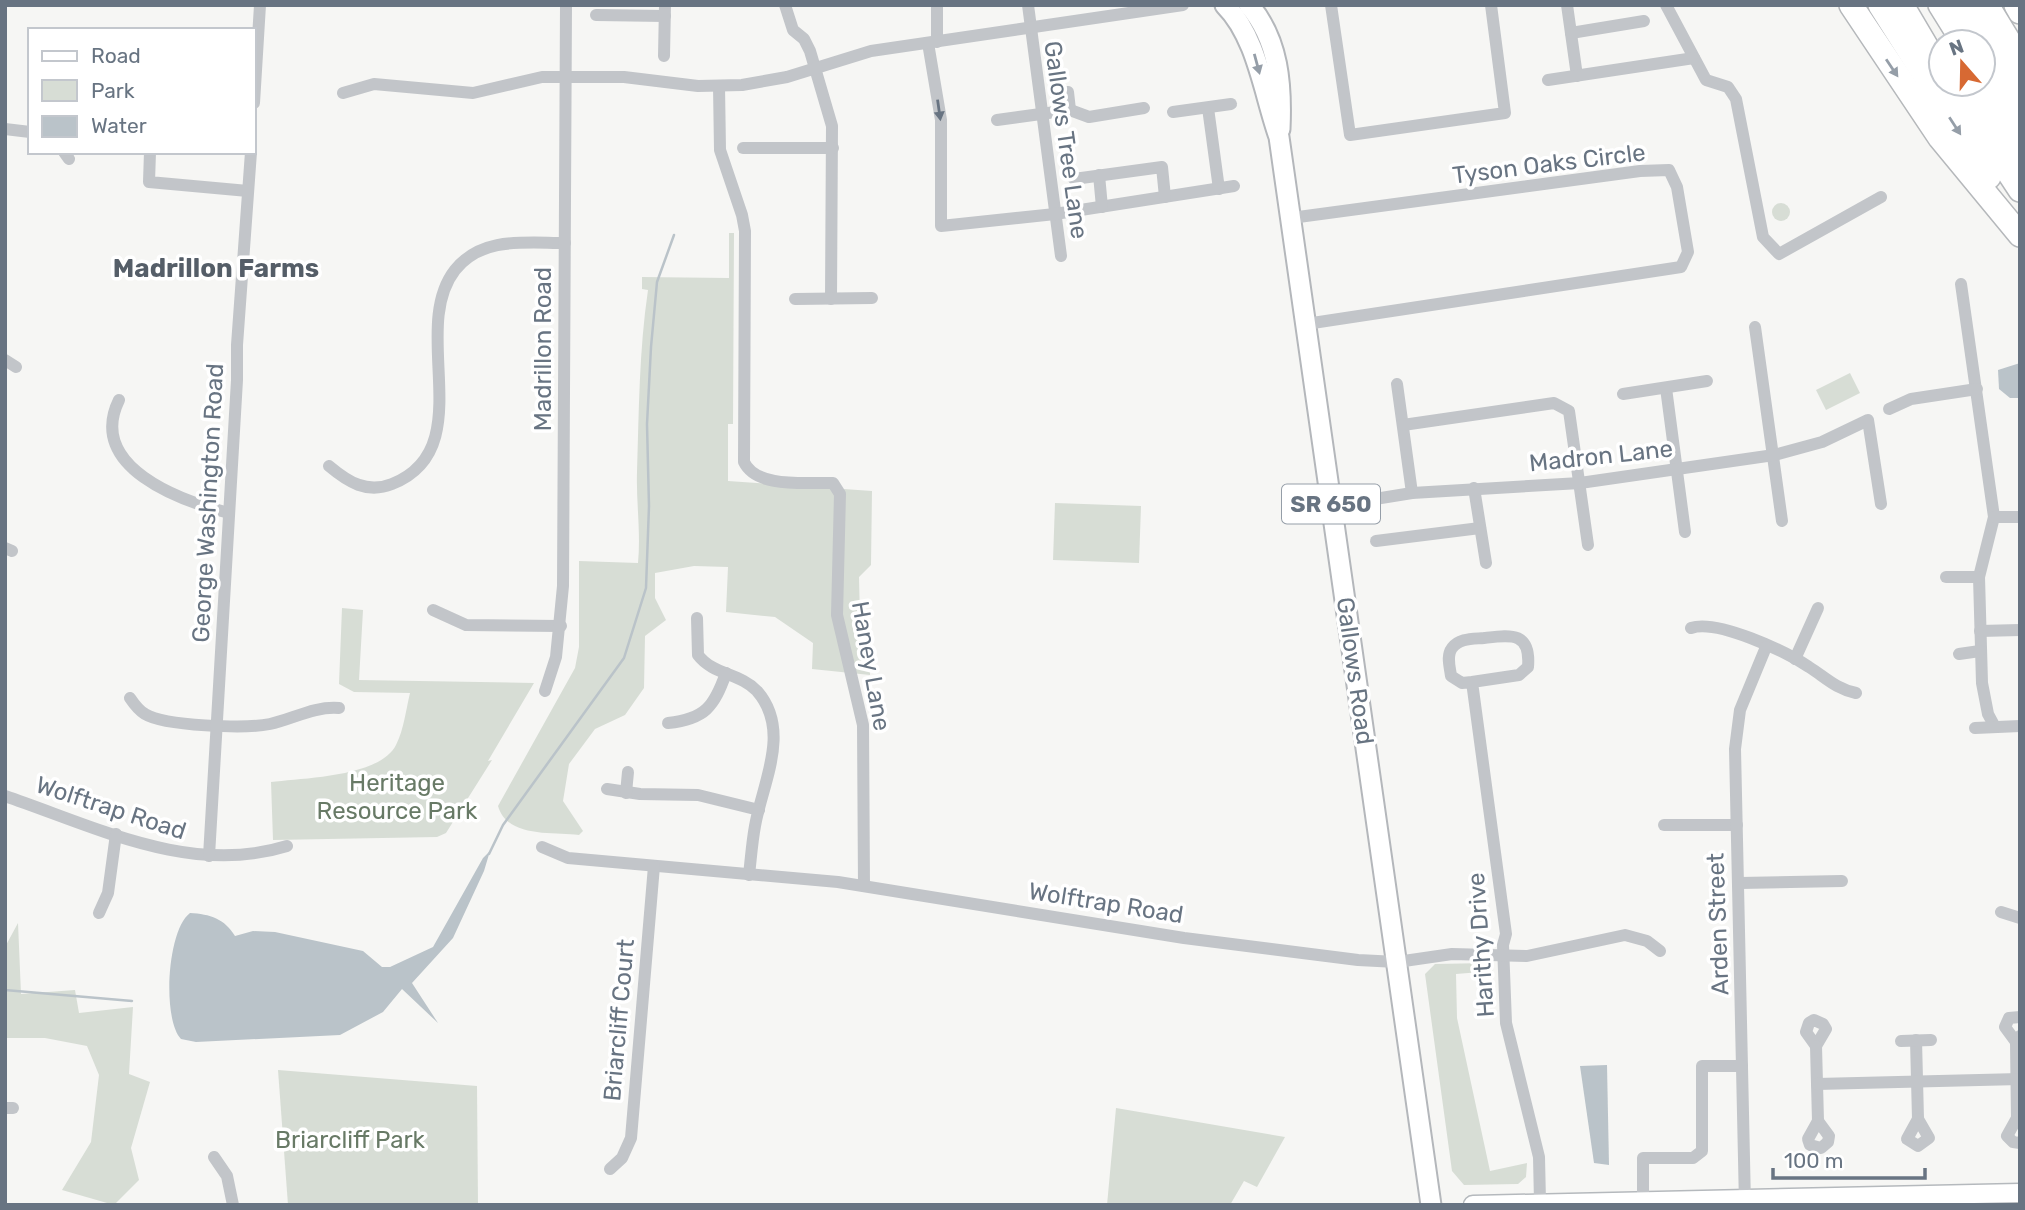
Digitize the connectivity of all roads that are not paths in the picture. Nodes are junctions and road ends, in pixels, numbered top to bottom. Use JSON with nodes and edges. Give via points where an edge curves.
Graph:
{"nodes":[{"id":1,"x":260,"y":5,"type":"edge"},
{"id":2,"x":566,"y":5,"type":"edge"},
{"id":3,"x":785,"y":5,"type":"edge"},
{"id":4,"x":937,"y":5,"type":"edge"},
{"id":5,"x":1028,"y":5,"type":"edge"},
{"id":6,"x":1183,"y":5,"type":"edge"},
{"id":7,"x":1225,"y":5,"type":"edge"},
{"id":8,"x":1249,"y":5,"type":"edge"},
{"id":9,"x":1331,"y":5,"type":"edge"},
{"id":10,"x":1491,"y":5,"type":"edge"},
{"id":11,"x":1567,"y":5,"type":"edge"},
{"id":12,"x":1665,"y":5,"type":"edge"},
{"id":13,"x":1851,"y":5,"type":"edge"},
{"id":14,"x":1881,"y":5,"type":"edge"},
{"id":15,"x":1902,"y":5,"type":"edge"},
{"id":16,"x":1924,"y":5,"type":"edge"},
{"id":17,"x":1940,"y":5,"type":"edge"},
{"id":18,"x":1964,"y":5,"type":"edge"},
{"id":19,"x":1987,"y":5,"type":"edge"},
{"id":20,"x":2016,"y":5,"type":"edge"},
{"id":21,"x":626,"y":10,"type":"edge"},
{"id":22,"x":665,"y":10,"type":"edge"},
{"id":23,"x":2020,"y":12,"type":"edge"},
{"id":24,"x":596,"y":15,"type":"dead end"},
{"id":25,"x":1644,"y":21,"type":"dead end"},
{"id":26,"x":1938,"y":28,"type":"edge"},
{"id":27,"x":1954,"y":28,"type":"edge"},
{"id":28,"x":1030,"y":29,"type":"junction"},
{"id":29,"x":1571,"y":33,"type":"junction"},
{"id":30,"x":932,"y":42,"type":"junction"},
{"id":31,"x":1927,"y":47,"type":"edge"},
{"id":32,"x":256,"y":49,"type":"edge"},
{"id":33,"x":664,"y":56,"type":"dead end"},
{"id":34,"x":1693,"y":58,"type":"junction"},
{"id":35,"x":2020,"y":59,"type":"edge"},
{"id":36,"x":816,"y":68,"type":"junction"},
{"id":37,"x":1577,"y":76,"type":"junction"},
{"id":38,"x":565,"y":77,"type":"junction"},
{"id":39,"x":1548,"y":80,"type":"dead end"},
{"id":40,"x":719,"y":86,"type":"junction"},
{"id":41,"x":1068,"y":92,"type":"dead end"},
{"id":42,"x":1997,"y":92,"type":"edge"},
{"id":43,"x":342,"y":93,"type":"dead end"},
{"id":44,"x":2020,"y":93,"type":"edge"},
{"id":45,"x":1959,"y":98,"type":"edge"},
{"id":46,"x":1981,"y":98,"type":"edge"},
{"id":47,"x":1231,"y":104,"type":"dead end"},
{"id":48,"x":1144,"y":108,"type":"dead end"},
{"id":49,"x":1208,"y":108,"type":"junction"},
{"id":50,"x":1070,"y":110,"type":"junction"},
{"id":51,"x":1173,"y":112,"type":"dead end"},
{"id":52,"x":1041,"y":114,"type":"junction"},
{"id":53,"x":997,"y":120,"type":"dead end"},
{"id":54,"x":2020,"y":126,"type":"edge"},
{"id":55,"x":5,"y":129,"type":"edge"},
{"id":56,"x":28,"y":132,"type":"edge"},
{"id":57,"x":1279,"y":137,"type":"junction"},
{"id":58,"x":743,"y":148,"type":"dead end"},
{"id":59,"x":833,"y":148,"type":"junction"},
{"id":60,"x":150,"y":154,"type":"edge"},
{"id":61,"x":251,"y":154,"type":"edge"},
{"id":62,"x":2020,"y":159,"type":"edge"},
{"id":63,"x":1099,"y":175,"type":"junction"},
{"id":64,"x":1074,"y":179,"type":"dead end"},
{"id":65,"x":1234,"y":186,"type":"dead end"},
{"id":66,"x":1219,"y":189,"type":"junction"},
{"id":67,"x":2020,"y":190,"type":"edge"},
{"id":68,"x":248,"y":191,"type":"junction"},
{"id":69,"x":1166,"y":197,"type":"junction"},
{"id":70,"x":1881,"y":197,"type":"dead end"},
{"id":71,"x":1102,"y":207,"type":"junction"},
{"id":72,"x":1055,"y":214,"type":"junction"},
{"id":73,"x":1291,"y":218,"type":"junction"},
{"id":74,"x":2020,"y":223,"type":"edge"},
{"id":75,"x":2020,"y":235,"type":"edge"},
{"id":76,"x":565,"y":243,"type":"junction"},
{"id":77,"x":1061,"y":256,"type":"dead end"},
{"id":78,"x":1961,"y":284,"type":"dead end"},
{"id":79,"x":872,"y":298,"type":"dead end"},
{"id":80,"x":795,"y":299,"type":"dead end"},
{"id":81,"x":831,"y":299,"type":"junction"},
{"id":82,"x":1306,"y":324,"type":"junction"},
{"id":83,"x":1755,"y":327,"type":"dead end"},
{"id":84,"x":1707,"y":381,"type":"dead end"},
{"id":85,"x":1396,"y":384,"type":"dead end"},
{"id":86,"x":1666,"y":388,"type":"junction"},
{"id":87,"x":1977,"y":389,"type":"junction"},
{"id":88,"x":1623,"y":394,"type":"dead end"},
{"id":89,"x":119,"y":400,"type":"dead end"},
{"id":90,"x":1889,"y":409,"type":"dead end"},
{"id":91,"x":1403,"y":425,"type":"junction"},
{"id":92,"x":1774,"y":455,"type":"junction"},
{"id":93,"x":330,"y":466,"type":"dead end"},
{"id":94,"x":1677,"y":469,"type":"junction"},
{"id":95,"x":1580,"y":483,"type":"junction"},
{"id":96,"x":1474,"y":488,"type":"junction"},
{"id":97,"x":1412,"y":494,"type":"junction"},
{"id":98,"x":1881,"y":504,"type":"dead end"},
{"id":99,"x":1332,"y":506,"type":"junction"},
{"id":100,"x":229,"y":513,"type":"junction"},
{"id":101,"x":1994,"y":517,"type":"junction"},
{"id":102,"x":2020,"y":517,"type":"edge"},
{"id":103,"x":1782,"y":520,"type":"dead end"},
{"id":104,"x":1480,"y":528,"type":"junction"},
{"id":105,"x":1685,"y":532,"type":"dead end"},
{"id":106,"x":1376,"y":541,"type":"dead end"},
{"id":107,"x":1588,"y":545,"type":"dead end"},
{"id":108,"x":1486,"y":563,"type":"dead end"},
{"id":109,"x":1946,"y":577,"type":"dead end"},
{"id":110,"x":1979,"y":577,"type":"junction"},
{"id":111,"x":1818,"y":608,"type":"dead end"},
{"id":112,"x":433,"y":610,"type":"dead end"},
{"id":113,"x":697,"y":618,"type":"dead end"},
{"id":114,"x":561,"y":626,"type":"junction"},
{"id":115,"x":1690,"y":628,"type":"dead end"},
{"id":116,"x":2020,"y":630,"type":"edge"},
{"id":117,"x":1980,"y":631,"type":"junction"},
{"id":118,"x":1766,"y":647,"type":"junction"},
{"id":119,"x":1980,"y":651,"type":"junction"},
{"id":120,"x":1959,"y":654,"type":"dead end"},
{"id":121,"x":1795,"y":659,"type":"junction"},
{"id":122,"x":726,"y":673,"type":"junction"},
{"id":123,"x":1472,"y":682,"type":"junction"},
{"id":124,"x":545,"y":691,"type":"dead end"},
{"id":125,"x":1856,"y":693,"type":"dead end"},
{"id":126,"x":130,"y":698,"type":"dead end"},
{"id":127,"x":339,"y":709,"type":"dead end"},
{"id":128,"x":668,"y":723,"type":"dead end"},
{"id":129,"x":216,"y":725,"type":"junction"},
{"id":130,"x":2020,"y":726,"type":"edge"},
{"id":131,"x":1995,"y":727,"type":"junction"},
{"id":132,"x":1975,"y":728,"type":"dead end"},
{"id":133,"x":628,"y":772,"type":"dead end"},
{"id":134,"x":607,"y":789,"type":"dead end"},
{"id":135,"x":626,"y":793,"type":"junction"},
{"id":136,"x":5,"y":796,"type":"edge"},
{"id":137,"x":759,"y":810,"type":"junction"},
{"id":138,"x":1664,"y":825,"type":"dead end"},
{"id":139,"x":1737,"y":825,"type":"junction"},
{"id":140,"x":116,"y":834,"type":"junction"},
{"id":141,"x":288,"y":846,"type":"dead end"},
{"id":142,"x":542,"y":847,"type":"dead end"},
{"id":143,"x":209,"y":856,"type":"junction"},
{"id":144,"x":654,"y":866,"type":"junction"},
{"id":145,"x":749,"y":874,"type":"junction"},
{"id":146,"x":1843,"y":881,"type":"dead end"},
{"id":147,"x":1741,"y":883,"type":"junction"},
{"id":148,"x":864,"y":886,"type":"junction"},
{"id":149,"x":2001,"y":912,"type":"dead end"},
{"id":150,"x":99,"y":913,"type":"dead end"},
{"id":151,"x":2020,"y":918,"type":"edge"},
{"id":152,"x":1660,"y":951,"type":"dead end"},
{"id":153,"x":1504,"y":957,"type":"junction"},
{"id":154,"x":1397,"y":962,"type":"junction"},
{"id":155,"x":2020,"y":1017,"type":"edge"},
{"id":156,"x":2018,"y":1039,"type":"edge"},
{"id":157,"x":1916,"y":1040,"type":"junction"},
{"id":158,"x":1931,"y":1040,"type":"dead end"},
{"id":159,"x":1901,"y":1041,"type":"dead end"},
{"id":160,"x":1816,"y":1046,"type":"dead end"},
{"id":161,"x":1742,"y":1066,"type":"junction"},
{"id":162,"x":2018,"y":1079,"type":"edge"},
{"id":163,"x":1917,"y":1081,"type":"junction"},
{"id":164,"x":1817,"y":1084,"type":"junction"},
{"id":165,"x":1918,"y":1119,"type":"dead end"},
{"id":166,"x":2019,"y":1120,"type":"edge"},
{"id":167,"x":1818,"y":1121,"type":"dead end"},
{"id":168,"x":2020,"y":1143,"type":"edge"},
{"id":169,"x":214,"y":1157,"type":"dead end"},
{"id":170,"x":610,"y":1169,"type":"dead end"},
{"id":171,"x":2014,"y":1197,"type":"edge"},
{"id":172,"x":1745,"y":1201,"type":"edge"},
{"id":173,"x":1541,"y":1202,"type":"junction"},
{"id":174,"x":1643,"y":1202,"type":"edge"},
{"id":175,"x":233,"y":1205,"type":"edge"},
{"id":176,"x":1431,"y":1205,"type":"edge"},
{"id":177,"x":1473,"y":1205,"type":"edge"}],
"edges":[{"from":1,"to":32,"type":"street"},
{"from":2,"to":38,"type":"street","name":"Madrillon Road"},
{"from":3,"to":36,"type":"street","via":[[793,30],[804,39]]},
{"from":4,"to":30,"type":"street"},
{"from":5,"to":28,"type":"street","name":"Gallows Tree Lane"},
{"from":6,"to":28,"type":"street"},
{"from":7,"to":57,"type":"main road","name":"Gallows Road","number":"SR 650","one_way":true,"via":[[1254,53]]},
{"from":8,"to":57,"type":"main road","name":"Gallows Road","number":"SR 650","via":[[1265,30],[1277,65],[1282,92]]},
{"from":9,"to":10,"type":"street","via":[[1350,135],[1505,113]]},
{"from":11,"to":29,"type":"street"},
{"from":12,"to":34,"type":"street"},
{"from":13,"to":75,"type":"highway","one_way":true,"via":[[1940,138]]},
{"from":14,"to":74,"type":"highway","one_way":true},
{"from":15,"to":31,"type":"highway"},
{"from":16,"to":26,"type":"highway"},
{"from":17,"to":27,"type":"highway"},
{"from":18,"to":44,"type":"highway"},
{"from":19,"to":35,"type":"highway"},
{"from":20,"to":23,"type":"highway"},
{"from":21,"to":22,"type":"street"},
{"from":21,"to":24,"type":"street"},
{"from":22,"to":33,"type":"street"},
{"from":25,"to":29,"type":"street"},
{"from":28,"to":30,"type":"street"},
{"from":28,"to":52,"type":"street","name":"Gallows Tree Lane"},
{"from":29,"to":37,"type":"street"},
{"from":30,"to":36,"type":"street","via":[[853,54]]},
{"from":30,"to":72,"type":"street","one_way":true,"via":[[941,121],[941,226]]},
{"from":34,"to":37,"type":"street"},
{"from":34,"to":70,"type":"street","via":[[1706,80],[1728,87],[1736,99],[1763,237],[1779,254]]},
{"from":36,"to":40,"type":"street","via":[[769,81]]},
{"from":36,"to":59,"type":"street","via":[[830,111]]},
{"from":37,"to":39,"type":"street"},
{"from":38,"to":40,"type":"street","via":[[628,77]]},
{"from":38,"to":43,"type":"street","via":[[523,80],[472,93],[374,85]]},
{"from":38,"to":76,"type":"street","name":"Madrillon Road"},
{"from":40,"to":148,"type":"street","name":"Haney Lane","via":[[720,150],[745,231],[744,462],[749,473],[760,479],[833,484],[841,494],[837,615],[863,725]]},
{"from":41,"to":50,"type":"street"},
{"from":42,"to":54,"type":"highway"},
{"from":45,"to":67,"type":"highway"},
{"from":46,"to":62,"type":"highway"},
{"from":47,"to":49,"type":"street"},
{"from":48,"to":50,"type":"street","via":[[1089,117]]},
{"from":49,"to":51,"type":"street"},
{"from":49,"to":66,"type":"street"},
{"from":50,"to":52,"type":"street"},
{"from":52,"to":53,"type":"street"},
{"from":52,"to":72,"type":"street","name":"Gallows Tree Lane"},
{"from":55,"to":56,"type":"street"},
{"from":57,"to":73,"type":"main road","name":"Gallows Road","number":"SR 650"},
{"from":58,"to":59,"type":"street"},
{"from":59,"to":81,"type":"street"},
{"from":60,"to":68,"type":"street","via":[[149,182]]},
{"from":61,"to":68,"type":"street","name":"George Washington Road"},
{"from":63,"to":64,"type":"street"},
{"from":63,"to":69,"type":"street","via":[[1162,167]]},
{"from":63,"to":71,"type":"street"},
{"from":65,"to":66,"type":"street"},
{"from":66,"to":69,"type":"street"},
{"from":68,"to":100,"type":"street","name":"George Washington Road"},
{"from":69,"to":71,"type":"street"},
{"from":71,"to":72,"type":"street"},
{"from":72,"to":77,"type":"street","name":"Gallows Tree Lane"},
{"from":73,"to":82,"type":"main road","name":"Gallows Road","number":"SR 650"},
{"from":73,"to":82,"type":"street","name":"Tyson Oaks Circle","via":[[1669,170],[1677,187],[1688,252],[1681,267]]},
{"from":76,"to":93,"type":"street","via":[[492,246],[467,259],[452,276],[439,310],[438,424],[430,450],[415,469],[394,483],[368,488]]},
{"from":76,"to":114,"type":"street","name":"Madrillon Road"},
{"from":78,"to":87,"type":"street"},
{"from":79,"to":81,"type":"street"},
{"from":80,"to":81,"type":"street"},
{"from":82,"to":99,"type":"main road","name":"Gallows Road","number":"SR 650"},
{"from":83,"to":92,"type":"street"},
{"from":84,"to":86,"type":"street"},
{"from":85,"to":91,"type":"street"},
{"from":86,"to":88,"type":"street"},
{"from":86,"to":94,"type":"street"},
{"from":87,"to":90,"type":"street","via":[[1910,400]]},
{"from":87,"to":101,"type":"street"},
{"from":89,"to":100,"type":"street","via":[[113,436],[140,475],[186,502]]},
{"from":91,"to":95,"type":"street","via":[[1554,403],[1569,411]]},
{"from":91,"to":97,"type":"street"},
{"from":92,"to":94,"type":"street","name":"Madron Lane"},
{"from":92,"to":98,"type":"street","name":"Madron Lane","via":[[1822,442],[1868,420]]},
{"from":92,"to":103,"type":"street"},
{"from":94,"to":95,"type":"street","name":"Madron Lane"},
{"from":94,"to":105,"type":"street"},
{"from":95,"to":96,"type":"street","name":"Madron Lane"},
{"from":95,"to":107,"type":"street"},
{"from":96,"to":97,"type":"street","name":"Madron Lane"},
{"from":96,"to":104,"type":"street"},
{"from":97,"to":99,"type":"street","name":"Madron Lane"},
{"from":99,"to":154,"type":"main road","name":"Gallows Road","number":"SR 650"},
{"from":100,"to":129,"type":"street","name":"George Washington Road"},
{"from":101,"to":102,"type":"street"},
{"from":101,"to":110,"type":"street"},
{"from":104,"to":106,"type":"street"},
{"from":104,"to":108,"type":"street"},
{"from":109,"to":110,"type":"street"},
{"from":110,"to":117,"type":"street"},
{"from":111,"to":121,"type":"street"},
{"from":112,"to":114,"type":"street","via":[[466,625]]},
{"from":113,"to":122,"type":"street","via":[[698,655],[709,667]]},
{"from":114,"to":124,"type":"street","name":"Madrillon Road"},
{"from":115,"to":118,"type":"street","via":[[1716,626]]},
{"from":116,"to":117,"type":"street"},
{"from":117,"to":119,"type":"street"},
{"from":118,"to":121,"type":"street"},
{"from":118,"to":139,"type":"street","name":"Arden Street","via":[[1736,728]]},
{"from":119,"to":120,"type":"street"},
{"from":119,"to":131,"type":"street","via":[[1988,714]]},
{"from":121,"to":125,"type":"street","via":[[1833,685]]},
{"from":122,"to":128,"type":"street","via":[[708,709],[687,721]]},
{"from":122,"to":137,"type":"street","via":[[750,684],[770,715],[771,772]]},
{"from":123,"to":123,"type":"street","via":[[1462,683],[1451,676],[1448,660],[1452,648],[1463,640],[1512,635],[1524,642],[1528,667],[1519,675]]},
{"from":123,"to":153,"type":"street","name":"Harithy Drive","via":[[1504,911]]},
{"from":126,"to":129,"type":"street","via":[[155,719]]},
{"from":127,"to":129,"type":"street","via":[[316,709],[267,724]]},
{"from":129,"to":143,"type":"street","name":"George Washington Road"},
{"from":130,"to":131,"type":"street"},
{"from":131,"to":132,"type":"street"},
{"from":133,"to":135,"type":"street"},
{"from":134,"to":135,"type":"street"},
{"from":135,"to":137,"type":"street","via":[[698,794]]},
{"from":136,"to":140,"type":"street","name":"Wolftrap Road"},
{"from":137,"to":145,"type":"street"},
{"from":138,"to":139,"type":"street"},
{"from":139,"to":147,"type":"street","name":"Arden Street"},
{"from":140,"to":143,"type":"street","name":"Wolftrap Road","via":[[179,854]]},
{"from":140,"to":150,"type":"street","via":[[108,893]]},
{"from":141,"to":143,"type":"street","name":"Wolftrap Road","via":[[255,855]]},
{"from":142,"to":144,"type":"street","name":"Wolftrap Road","via":[[568,859]]},
{"from":144,"to":145,"type":"street","name":"Wolftrap Road"},
{"from":144,"to":170,"type":"street","name":"Briarcliff Court","via":[[631,1138],[622,1158]]},
{"from":145,"to":148,"type":"street","name":"Wolftrap Road"},
{"from":146,"to":147,"type":"street"},
{"from":147,"to":161,"type":"street","name":"Arden Street"},
{"from":148,"to":154,"type":"street","name":"Wolftrap Road","via":[[1184,938]]},
{"from":149,"to":151,"type":"street"},
{"from":152,"to":153,"type":"street","name":"Wolftrap Road","via":[[1647,941],[1625,935],[1545,954]]},
{"from":153,"to":154,"type":"street","name":"Wolftrap Road","via":[[1452,954]]},
{"from":153,"to":173,"type":"street","name":"Harithy Drive","via":[[1506,1023],[1539,1157]]},
{"from":154,"to":176,"type":"main road","name":"Gallows Road","number":"SR 650"},
{"from":155,"to":156,"type":"street","via":[[2006,1023],[2007,1032]]},
{"from":156,"to":162,"type":"street"},
{"from":157,"to":158,"type":"street"},
{"from":157,"to":159,"type":"street"},
{"from":157,"to":163,"type":"street"},
{"from":160,"to":164,"type":"street"},
{"from":161,"to":172,"type":"street","name":"Arden Street"},
{"from":161,"to":174,"type":"street","via":[[1702,1066],[1702,1151],[1693,1158],[1643,1158]]},
{"from":162,"to":163,"type":"street"},
{"from":162,"to":166,"type":"street"},
{"from":163,"to":164,"type":"street"},
{"from":163,"to":165,"type":"street"},
{"from":164,"to":167,"type":"street"},
{"from":166,"to":168,"type":"street","via":[[2007,1136]]},
{"from":169,"to":175,"type":"street","via":[[227,1176]]},
{"from":171,"to":172,"type":"street"},
{"from":172,"to":174,"type":"street"},
{"from":173,"to":174,"type":"street"},
{"from":173,"to":177,"type":"street"}]}
